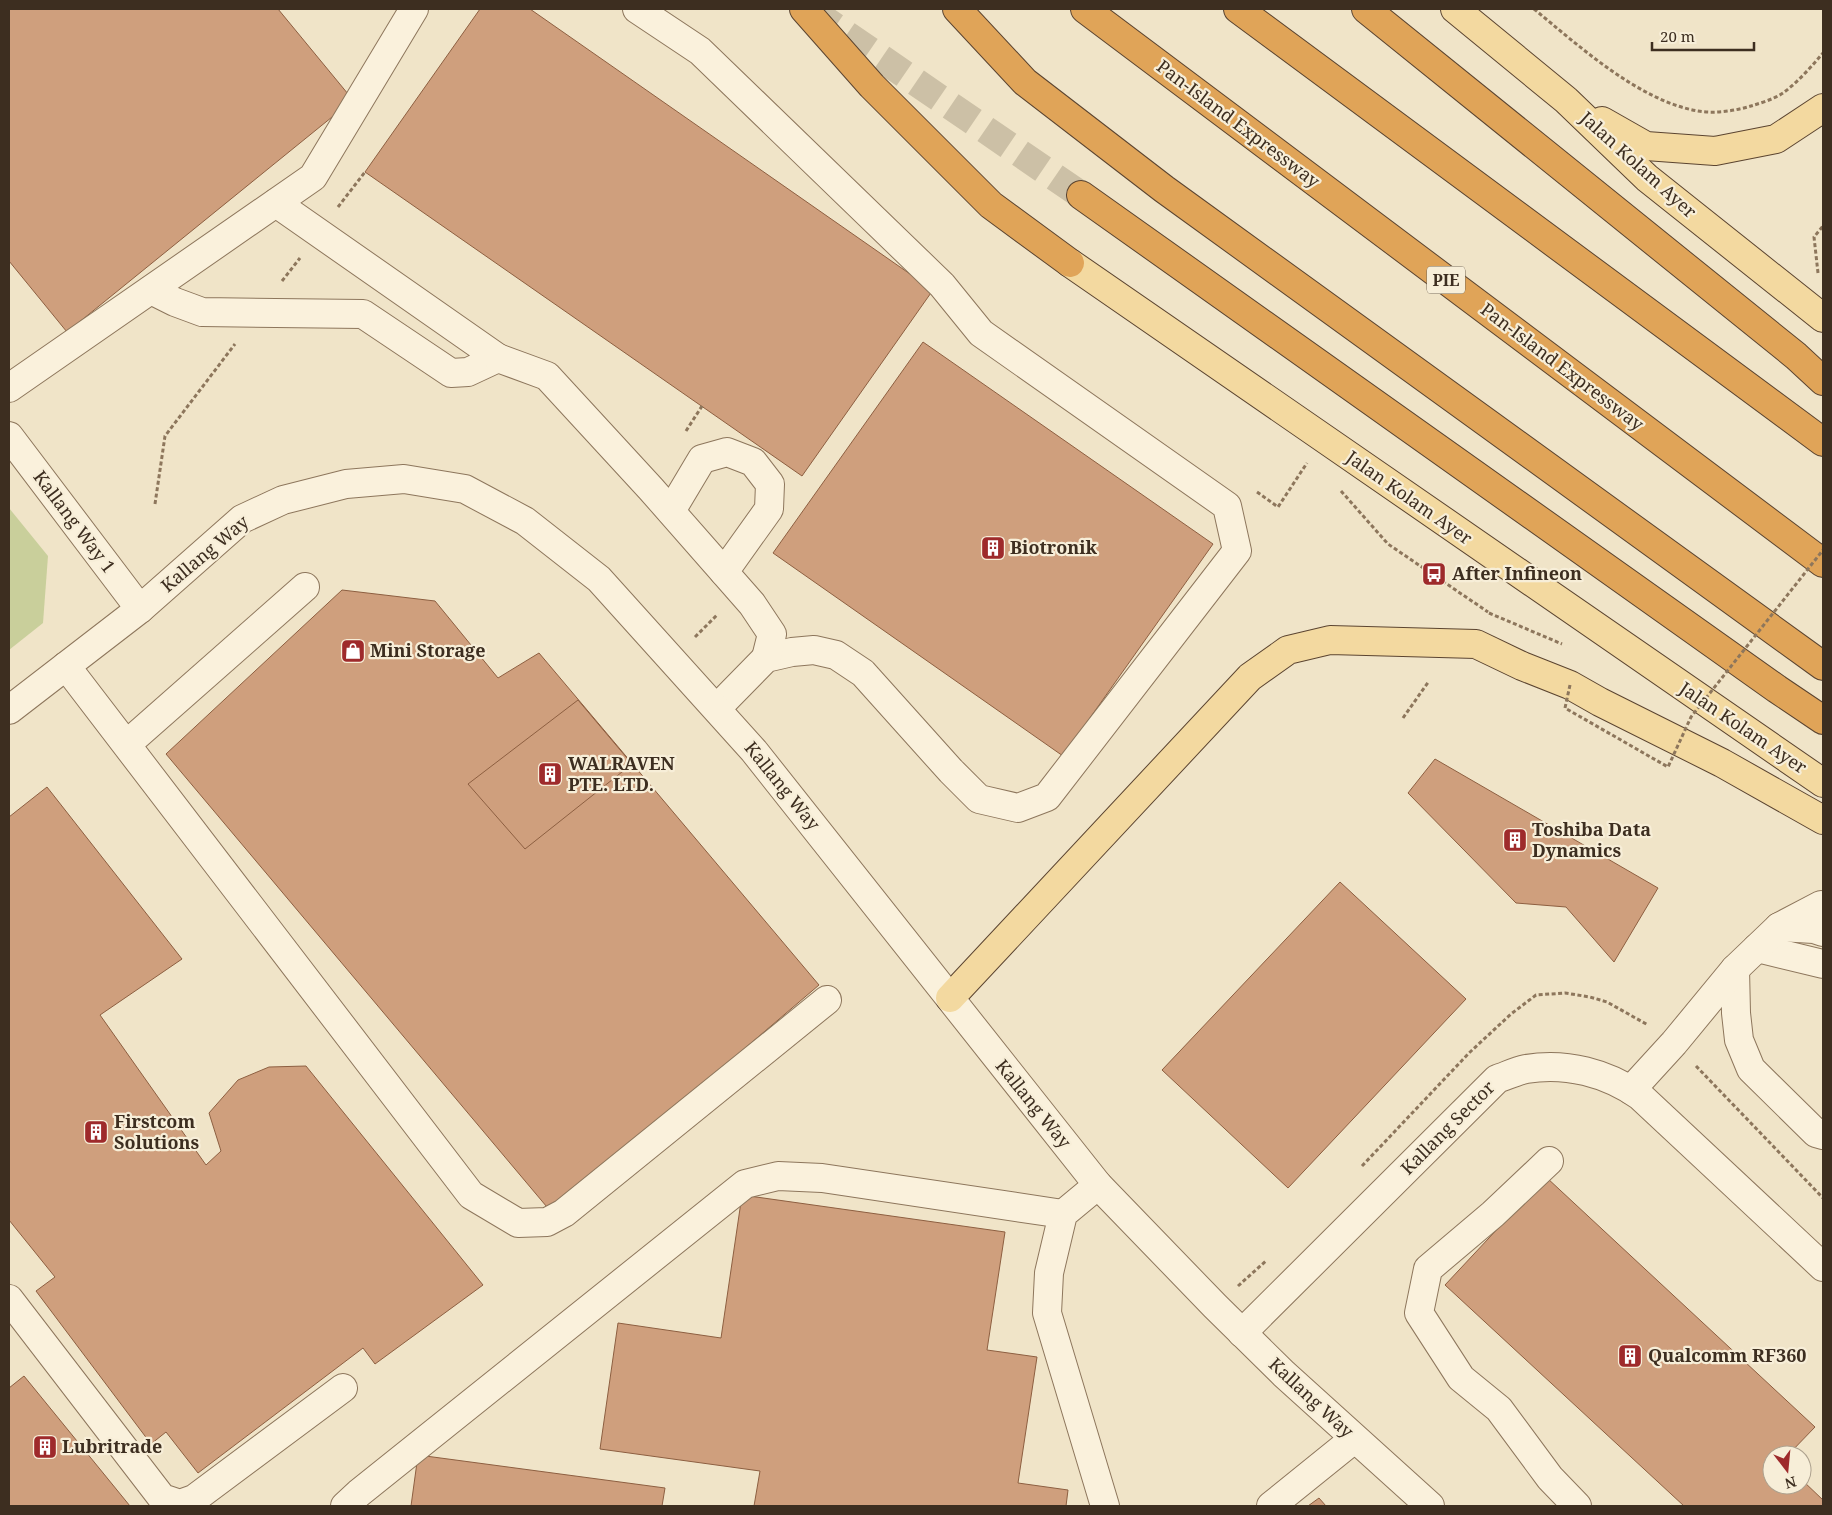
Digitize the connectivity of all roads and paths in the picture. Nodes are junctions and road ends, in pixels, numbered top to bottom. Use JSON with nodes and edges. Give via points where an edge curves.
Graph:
{"nodes":[{"id":1,"x":414,"y":9,"type":"edge"},
{"id":2,"x":637,"y":9,"type":"edge"},
{"id":3,"x":804,"y":9,"type":"edge"},
{"id":4,"x":957,"y":9,"type":"edge"},
{"id":5,"x":1085,"y":9,"type":"edge"},
{"id":6,"x":1238,"y":9,"type":"edge"},
{"id":7,"x":1366,"y":9,"type":"edge"},
{"id":8,"x":1455,"y":9,"type":"edge"},
{"id":9,"x":1534,"y":9,"type":"edge"},
{"id":10,"x":1823,"y":53,"type":"edge"},
{"id":11,"x":1566,"y":100,"type":"junction"},
{"id":12,"x":1823,"y":108,"type":"edge"},
{"id":13,"x":1081,"y":195,"type":"tunnel mouth"},
{"id":14,"x":276,"y":203,"type":"junction"},
{"id":15,"x":1823,"y":226,"type":"edge"},
{"id":16,"x":1070,"y":264,"type":"joint"},
{"id":17,"x":1818,"y":273,"type":"dead end"},
{"id":18,"x":151,"y":290,"type":"junction"},
{"id":19,"x":1823,"y":318,"type":"edge"},
{"id":20,"x":498,"y":358,"type":"junction"},
{"id":21,"x":1823,"y":381,"type":"edge"},
{"id":22,"x":9,"y":388,"type":"edge"},
{"id":23,"x":9,"y":436,"type":"edge"},
{"id":24,"x":1823,"y":442,"type":"edge"},
{"id":25,"x":1312,"y":456,"type":"dead end"},
{"id":26,"x":1337,"y":486,"type":"dead end"},
{"id":27,"x":1254,"y":490,"type":"dead end"},
{"id":28,"x":671,"y":511,"type":"junction"},
{"id":29,"x":1823,"y":550,"type":"edge"},
{"id":30,"x":1823,"y":563,"type":"edge"},
{"id":31,"x":724,"y":572,"type":"junction"},
{"id":32,"x":305,"y":587,"type":"dead end"},
{"id":33,"x":140,"y":609,"type":"junction"},
{"id":34,"x":1488,"y":612,"type":"dead end"},
{"id":35,"x":766,"y":658,"type":"junction"},
{"id":36,"x":66,"y":666,"type":"junction"},
{"id":37,"x":1823,"y":666,"type":"edge"},
{"id":38,"x":1429,"y":681,"type":"dead end"},
{"id":39,"x":1570,"y":685,"type":"junction"},
{"id":40,"x":717,"y":708,"type":"junction"},
{"id":41,"x":9,"y":710,"type":"edge"},
{"id":42,"x":1403,"y":718,"type":"dead end"},
{"id":43,"x":1823,"y":720,"type":"edge"},
{"id":44,"x":127,"y":744,"type":"junction"},
{"id":45,"x":1823,"y":783,"type":"edge"},
{"id":46,"x":1823,"y":820,"type":"edge"},
{"id":47,"x":1823,"y":906,"type":"edge"},
{"id":48,"x":1779,"y":927,"type":"junction"},
{"id":49,"x":1823,"y":932,"type":"edge"},
{"id":50,"x":1757,"y":948,"type":"junction"},
{"id":51,"x":1823,"y":964,"type":"edge"},
{"id":52,"x":1735,"y":970,"type":"junction"},
{"id":53,"x":950,"y":998,"type":"junction"},
{"id":54,"x":827,"y":1000,"type":"dead end"},
{"id":55,"x":1674,"y":1043,"type":"junction"},
{"id":56,"x":1631,"y":1090,"type":"junction"},
{"id":57,"x":1823,"y":1135,"type":"edge"},
{"id":58,"x":1549,"y":1161,"type":"dead end"},
{"id":59,"x":1358,"y":1170,"type":"dead end"},
{"id":60,"x":1098,"y":1184,"type":"junction"},
{"id":61,"x":1823,"y":1198,"type":"edge"},
{"id":62,"x":1063,"y":1214,"type":"junction"},
{"id":63,"x":1274,"y":1254,"type":"dead end"},
{"id":64,"x":1823,"y":1266,"type":"edge"},
{"id":65,"x":9,"y":1300,"type":"edge"},
{"id":66,"x":1215,"y":1306,"type":"junction"},
{"id":67,"x":1242,"y":1333,"type":"junction"},
{"id":68,"x":343,"y":1388,"type":"dead end"},
{"id":69,"x":1354,"y":1439,"type":"junction"},
{"id":70,"x":345,"y":1506,"type":"edge"},
{"id":71,"x":1105,"y":1506,"type":"edge"},
{"id":72,"x":1271,"y":1506,"type":"edge"},
{"id":73,"x":1430,"y":1506,"type":"edge"},
{"id":74,"x":1577,"y":1506,"type":"edge"}],
"edges":[{"from":1,"to":14,"type":"street","via":[[314,177]]},
{"from":2,"to":35,"type":"street","via":[[700,51],[942,285],[981,333],[1227,506],[1237,551],[1047,797],[1018,808],[979,799],[863,673],[836,655],[814,650]]},
{"from":3,"to":16,"type":"highway","via":[[872,86],[991,204]]},
{"from":4,"to":37,"type":"highway","via":[[1024,82],[1164,189]]},
{"from":5,"to":30,"type":"highway","name":"Pan-Island Expressway","number":"PIE"},
{"from":6,"to":24,"type":"highway"},
{"from":7,"to":21,"type":"highway"},
{"from":8,"to":11,"type":"main road","name":"Jalan Kolam Ayer"},
{"from":9,"to":10,"type":"path","via":[[1617,74],[1666,102],[1699,112],[1726,112],[1782,94]]},
{"from":11,"to":12,"type":"main road","via":[[1646,146],[1714,151],[1776,139]]},
{"from":11,"to":19,"type":"main road","name":"Jalan Kolam Ayer","via":[[1647,178]]},
{"from":13,"to":43,"type":"highway"},
{"from":14,"to":18,"type":"street"},
{"from":14,"to":20,"type":"street"},
{"from":15,"to":17,"type":"path","via":[[1814,237]]},
{"from":16,"to":45,"type":"main road","name":"Jalan Kolam Ayer"},
{"from":18,"to":20,"type":"street","via":[[202,312],[364,314],[451,373],[468,372]]},
{"from":18,"to":22,"type":"street"},
{"from":20,"to":28,"type":"street","via":[[546,376]]},
{"from":23,"to":33,"type":"street","name":"Kallang Way 1"},
{"from":25,"to":27,"type":"path","via":[[1278,508]]},
{"from":26,"to":34,"type":"path","via":[[1388,544]]},
{"from":28,"to":31,"type":"street"},
{"from":28,"to":31,"type":"street","via":[[702,460],[727,452],[752,462],[770,484],[768,510]]},
{"from":29,"to":39,"type":"path","bridge":true,"via":[[1691,717],[1668,767],[1565,708]]},
{"from":31,"to":35,"type":"street","via":[[752,604],[772,634]]},
{"from":32,"to":44,"type":"street"},
{"from":33,"to":36,"type":"street","name":"Kallang Way"},
{"from":33,"to":40,"type":"street","name":"Kallang Way","via":[[242,519],[283,500],[346,484],[404,479],[465,489],[525,522],[599,579]]},
{"from":35,"to":40,"type":"street"},
{"from":36,"to":41,"type":"street","name":"Kallang Way"},
{"from":36,"to":44,"type":"street"},
{"from":38,"to":42,"type":"path"},
{"from":39,"to":46,"type":"main road","via":[[1722,763]]},
{"from":39,"to":53,"type":"main road","via":[[1476,644],[1330,640],[1288,650],[1250,677]]},
{"from":40,"to":53,"type":"street","name":"Kallang Way","via":[[754,750]]},
{"from":44,"to":54,"type":"street","via":[[471,1195],[518,1223],[547,1222],[564,1213]]},
{"from":47,"to":48,"type":"street"},
{"from":48,"to":49,"type":"street"},
{"from":48,"to":50,"type":"street"},
{"from":50,"to":51,"type":"street"},
{"from":50,"to":52,"type":"street"},
{"from":52,"to":55,"type":"street"},
{"from":52,"to":57,"type":"street","via":[[1739,1040],[1751,1069],[1816,1133]]},
{"from":53,"to":60,"type":"street","name":"Kallang Way"},
{"from":55,"to":56,"type":"street"},
{"from":55,"to":59,"type":"path","via":[[1606,1002],[1565,994],[1536,995],[1469,1053]]},
{"from":55,"to":61,"type":"path"},
{"from":56,"to":64,"type":"street","name":"Kallang Sector"},
{"from":56,"to":67,"type":"street","name":"Kallang Sector","via":[[1595,1073],[1556,1066],[1525,1069],[1497,1079]]},
{"from":58,"to":74,"type":"street","via":[[1428,1269],[1419,1313],[1461,1378],[1499,1409],[1550,1478]]},
{"from":60,"to":62,"type":"street"},
{"from":60,"to":66,"type":"street","name":"Kallang Way"},
{"from":62,"to":70,"type":"street","via":[[822,1178],[778,1176],[745,1184]]},
{"from":62,"to":71,"type":"street","via":[[1049,1273],[1047,1313]]},
{"from":63,"to":66,"type":"path"},
{"from":65,"to":68,"type":"street","via":[[162,1498],[180,1504],[194,1499]]},
{"from":66,"to":67,"type":"street","name":"Kallang Way"},
{"from":67,"to":69,"type":"street","name":"Kallang Way"},
{"from":69,"to":72,"type":"street"},
{"from":69,"to":73,"type":"street","name":"Kallang Way"}]}
